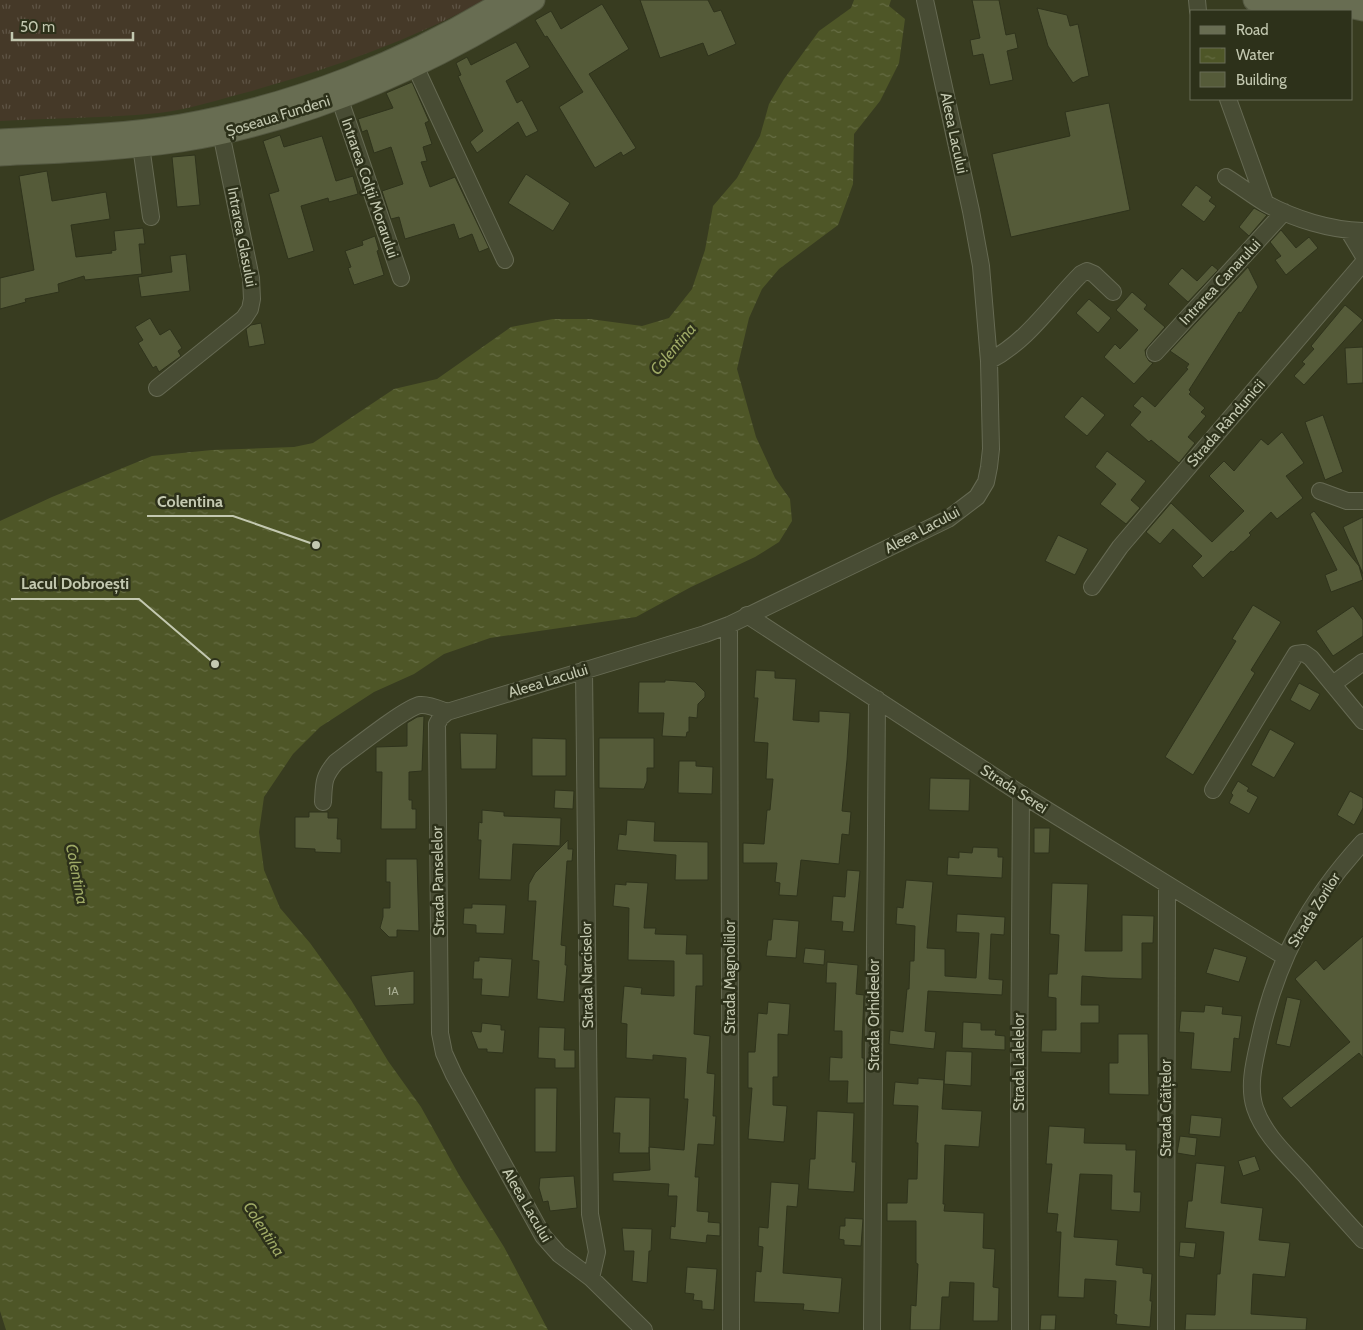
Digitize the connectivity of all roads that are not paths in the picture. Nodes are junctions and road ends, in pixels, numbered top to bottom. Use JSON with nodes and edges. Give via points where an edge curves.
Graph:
{"nodes":[{"id":1,"x":505,"y":0,"type":"edge"},
{"id":2,"x":534,"y":0,"type":"edge"},
{"id":3,"x":926,"y":0,"type":"edge"},
{"id":4,"x":1254,"y":0,"type":"edge"},
{"id":5,"x":1315,"y":0,"type":"edge"},
{"id":6,"x":1304,"y":10,"type":"edge"},
{"id":7,"x":1363,"y":10,"type":"edge"},
{"id":8,"x":415,"y":66,"type":"junction"},
{"id":9,"x":339,"y":98,"type":"junction"},
{"id":10,"x":1228,"y":100,"type":"edge"},
{"id":11,"x":221,"y":133,"type":"junction"},
{"id":12,"x":0,"y":140,"type":"edge"},
{"id":13,"x":142,"y":146,"type":"junction"},
{"id":14,"x":0,"y":155,"type":"edge"},
{"id":15,"x":1226,"y":176,"type":"dead end"},
{"id":16,"x":1265,"y":202,"type":"junction"},
{"id":17,"x":1284,"y":212,"type":"junction"},
{"id":18,"x":151,"y":217,"type":"dead end"},
{"id":19,"x":1355,"y":231,"type":"edge"},
{"id":20,"x":1363,"y":255,"type":"edge"},
{"id":21,"x":505,"y":260,"type":"dead end"},
{"id":22,"x":1363,"y":262,"type":"edge"},
{"id":23,"x":401,"y":278,"type":"dead end"},
{"id":24,"x":1113,"y":292,"type":"dead end"},
{"id":25,"x":1155,"y":353,"type":"dead end"},
{"id":26,"x":989,"y":361,"type":"junction"},
{"id":27,"x":157,"y":388,"type":"dead end"},
{"id":28,"x":1320,"y":491,"type":"dead end"},
{"id":29,"x":1363,"y":501,"type":"edge"},
{"id":30,"x":1092,"y":587,"type":"dead end"},
{"id":31,"x":748,"y":615,"type":"junction"},
{"id":32,"x":729,"y":625,"type":"junction"},
{"id":33,"x":1363,"y":662,"type":"edge"},
{"id":34,"x":584,"y":670,"type":"junction"},
{"id":35,"x":1333,"y":684,"type":"junction"},
{"id":36,"x":877,"y":699,"type":"junction"},
{"id":37,"x":447,"y":712,"type":"junction"},
{"id":38,"x":1363,"y":721,"type":"edge"},
{"id":39,"x":1214,"y":790,"type":"dead end"},
{"id":40,"x":1021,"y":794,"type":"junction"},
{"id":41,"x":323,"y":802,"type":"dead end"},
{"id":42,"x":1363,"y":842,"type":"edge"},
{"id":43,"x":1167,"y":885,"type":"junction"},
{"id":44,"x":1285,"y":957,"type":"junction"},
{"id":45,"x":444,"y":1053,"type":"joint"},
{"id":46,"x":1363,"y":1240,"type":"edge"},
{"id":47,"x":591,"y":1278,"type":"junction"},
{"id":48,"x":644,"y":1330,"type":"edge"},
{"id":49,"x":731,"y":1330,"type":"edge"},
{"id":50,"x":872,"y":1330,"type":"edge"},
{"id":51,"x":1020,"y":1330,"type":"edge"},
{"id":52,"x":1166,"y":1330,"type":"edge"}],
"edges":[{"from":1,"to":12,"type":"main road","name":"Șoseaua Fundeni","via":[[419,47],[361,72],[314,90],[232,114],[131,132]]},
{"from":2,"to":8,"type":"main road","name":"Șoseaua Fundeni"},
{"from":3,"to":26,"type":"street","name":"Aleea Lacului","via":[[981,266]]},
{"from":4,"to":6,"type":"main road"},
{"from":5,"to":7,"type":"main road"},
{"from":8,"to":9,"type":"main road","name":"Șoseaua Fundeni"},
{"from":8,"to":21,"type":"street"},
{"from":9,"to":11,"type":"main road","name":"Șoseaua Fundeni"},
{"from":9,"to":23,"type":"street","name":"Intrarea Colții Morarului"},
{"from":10,"to":16,"type":"street"},
{"from":11,"to":13,"type":"main road","name":"Șoseaua Fundeni"},
{"from":11,"to":27,"type":"street","name":"Intrarea Glasului","via":[[252,278],[250,309],[237,325]]},
{"from":13,"to":14,"type":"main road","name":"Șoseaua Fundeni"},
{"from":13,"to":18,"type":"street"},
{"from":15,"to":16,"type":"street"},
{"from":16,"to":17,"type":"street"},
{"from":17,"to":19,"type":"street"},
{"from":17,"to":25,"type":"street","name":"Intrarea Canarului"},
{"from":19,"to":20,"type":"street"},
{"from":22,"to":30,"type":"street","name":"Strada Rândunicii","via":[[1120,547]]},
{"from":24,"to":26,"type":"street","via":[[1094,274],[1087,271],[1081,274],[1021,339]]},
{"from":26,"to":31,"type":"street","name":"Aleea Lacului","via":[[991,448],[986,482],[978,497],[936,525]]},
{"from":28,"to":29,"type":"street","via":[[1347,502]]},
{"from":31,"to":32,"type":"street","name":"Aleea Lacului"},
{"from":31,"to":36,"type":"street","name":"Strada Serei"},
{"from":32,"to":34,"type":"street","name":"Aleea Lacului"},
{"from":32,"to":49,"type":"street","name":"Strada Magnoliilor"},
{"from":33,"to":35,"type":"street"},
{"from":34,"to":37,"type":"street","name":"Aleea Lacului"},
{"from":34,"to":47,"type":"street","name":"Strada Narciselor","via":[[590,1214],[597,1252]]},
{"from":35,"to":38,"type":"street"},
{"from":35,"to":39,"type":"street","via":[[1311,658],[1304,653],[1296,654]]},
{"from":36,"to":40,"type":"street","name":"Strada Serei"},
{"from":36,"to":50,"type":"street","name":"Strada Orhideelor"},
{"from":37,"to":41,"type":"street","via":[[422,705],[395,719],[327,772]]},
{"from":37,"to":45,"type":"street","name":"Strada Panselelor","via":[[437,724],[436,732],[440,1032]]},
{"from":40,"to":43,"type":"street","name":"Strada Serei"},
{"from":40,"to":51,"type":"street","name":"Strada Lalelelor"},
{"from":42,"to":44,"type":"street","name":"Strada Zorilor","via":[[1325,887]]},
{"from":43,"to":44,"type":"street","name":"Strada Serei"},
{"from":43,"to":52,"type":"street","name":"Strada Crăițelor"},
{"from":44,"to":46,"type":"street","name":"Strada Zorilor","via":[[1268,1005],[1257,1051],[1252,1085],[1256,1110],[1275,1142]]},
{"from":45,"to":47,"type":"street","name":"Aleea Lacului","via":[[543,1236],[559,1254]]},
{"from":47,"to":48,"type":"street","name":"Aleea Lacului"}]}
